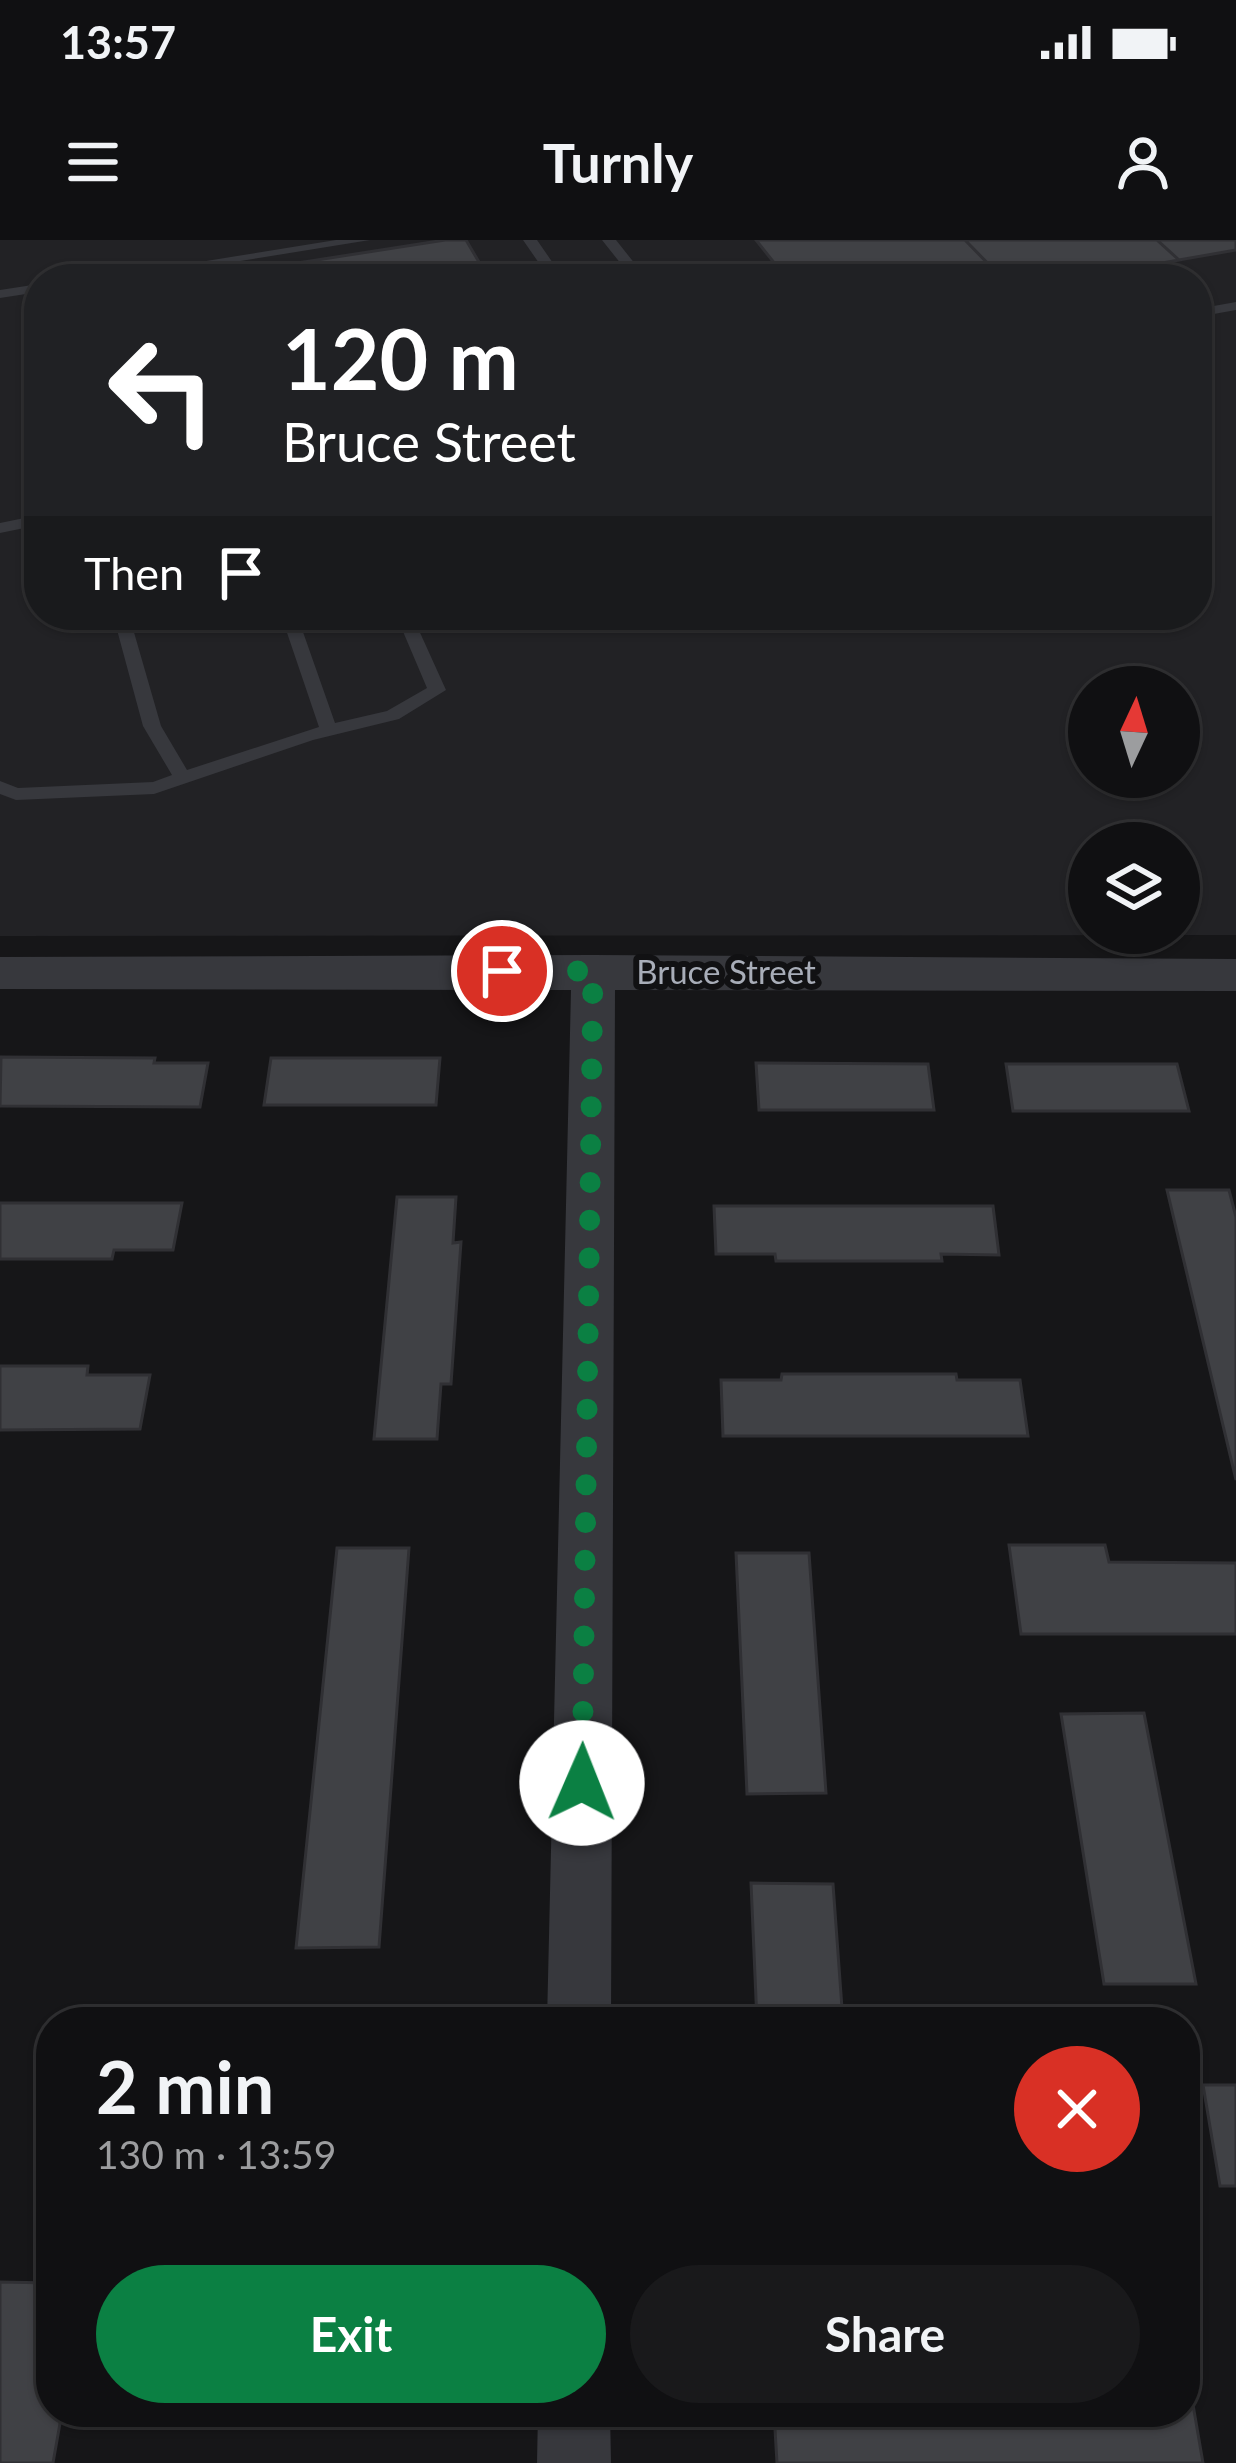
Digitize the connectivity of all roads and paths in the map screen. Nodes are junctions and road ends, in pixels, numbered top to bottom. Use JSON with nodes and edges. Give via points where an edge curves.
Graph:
{"nodes":[{"id":1,"x":363,"y":240,"type":"edge"},
{"id":2,"x":609,"y":240,"type":"edge"},
{"id":3,"x":169,"y":264,"type":"edge"},
{"id":4,"x":628,"y":264,"type":"edge"},
{"id":5,"x":125,"y":630,"type":"edge"},
{"id":6,"x":294,"y":630,"type":"edge"},
{"id":7,"x":411,"y":630,"type":"edge"},
{"id":8,"x":329,"y":730,"type":"junction"},
{"id":9,"x":183,"y":778,"type":"junction"},
{"id":10,"x":0,"y":787,"type":"edge"},
{"id":11,"x":593,"y":971,"type":"junction"},
{"id":12,"x":0,"y":974,"type":"edge"},
{"id":13,"x":1236,"y":975,"type":"edge"},
{"id":14,"x":579,"y":2007,"type":"edge"},
{"id":15,"x":574,"y":2427,"type":"edge"},
{"id":16,"x":574,"y":2463,"type":"edge"}],
"edges":[{"from":1,"to":3,"type":"lane"},
{"from":2,"to":4,"type":"lane"},
{"from":5,"to":9,"type":"lane","via":[[152,726]]},
{"from":6,"to":8,"type":"lane"},
{"from":7,"to":8,"type":"lane","via":[[437,690],[393,716]]},
{"from":8,"to":9,"type":"lane"},
{"from":9,"to":10,"type":"lane","via":[[154,788],[16,794]]},
{"from":11,"to":12,"type":"street","name":"Bruce Street"},
{"from":11,"to":13,"type":"street","name":"Bruce Street"},
{"from":11,"to":14,"type":"street"},
{"from":15,"to":16,"type":"street"}]}
